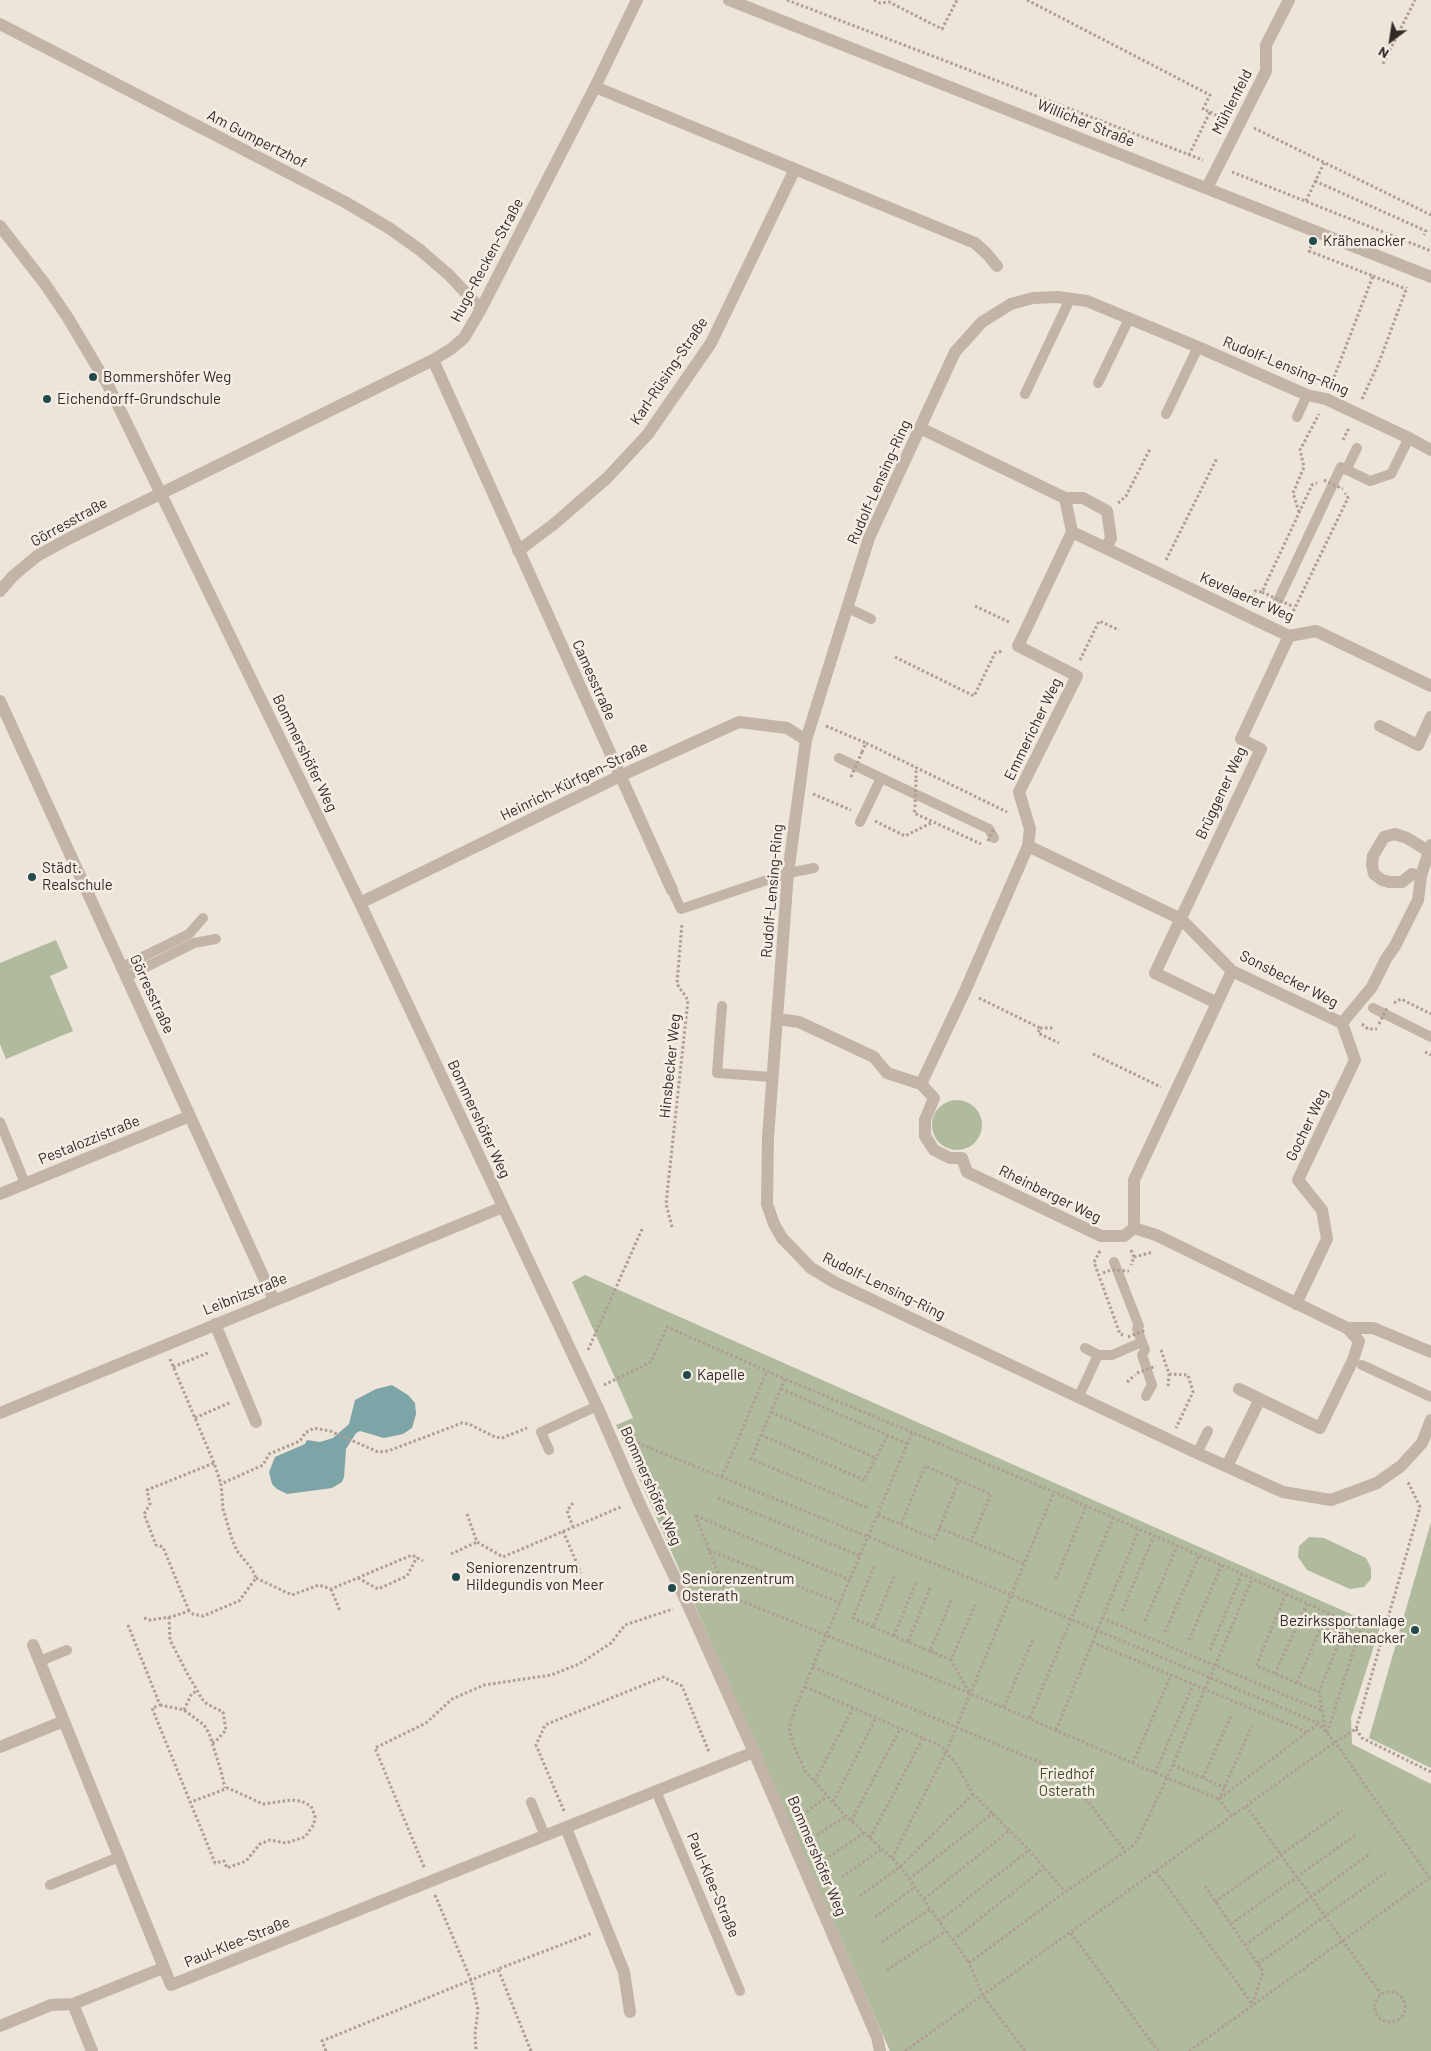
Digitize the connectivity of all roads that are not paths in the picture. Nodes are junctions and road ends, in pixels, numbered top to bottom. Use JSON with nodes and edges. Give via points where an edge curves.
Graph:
{"nodes":[{"id":1,"x":637,"y":0,"type":"edge"},
{"id":2,"x":729,"y":0,"type":"edge"},
{"id":3,"x":1289,"y":0,"type":"edge"},
{"id":4,"x":0,"y":24,"type":"edge"},
{"id":5,"x":595,"y":87,"type":"junction"},
{"id":6,"x":795,"y":169,"type":"junction"},
{"id":7,"x":1207,"y":188,"type":"junction"},
{"id":8,"x":0,"y":226,"type":"edge"},
{"id":9,"x":997,"y":266,"type":"dead end"},
{"id":10,"x":1431,"y":277,"type":"edge"},
{"id":11,"x":1070,"y":299,"type":"junction"},
{"id":12,"x":481,"y":308,"type":"junction"},
{"id":13,"x":1129,"y":318,"type":"junction"},
{"id":14,"x":1198,"y":347,"type":"junction"},
{"id":15,"x":433,"y":360,"type":"junction"},
{"id":16,"x":1098,"y":383,"type":"dead end"},
{"id":17,"x":1025,"y":394,"type":"dead end"},
{"id":18,"x":1307,"y":396,"type":"junction"},
{"id":19,"x":1166,"y":414,"type":"dead end"},
{"id":20,"x":1296,"y":417,"type":"dead end"},
{"id":21,"x":920,"y":428,"type":"junction"},
{"id":22,"x":1409,"y":438,"type":"junction"},
{"id":23,"x":1357,"y":448,"type":"dead end"},
{"id":24,"x":1431,"y":450,"type":"edge"},
{"id":25,"x":1346,"y":470,"type":"junction"},
{"id":26,"x":160,"y":492,"type":"junction"},
{"id":27,"x":1065,"y":498,"type":"junction"},
{"id":28,"x":1072,"y":532,"type":"junction"},
{"id":29,"x":1106,"y":548,"type":"junction"},
{"id":30,"x":518,"y":551,"type":"junction"},
{"id":31,"x":0,"y":591,"type":"edge"},
{"id":32,"x":1275,"y":607,"type":"dead end"},
{"id":33,"x":848,"y":608,"type":"junction"},
{"id":34,"x":871,"y":619,"type":"dead end"},
{"id":35,"x":1289,"y":636,"type":"junction"},
{"id":36,"x":1431,"y":686,"type":"edge"},
{"id":37,"x":0,"y":701,"type":"edge"},
{"id":38,"x":1431,"y":716,"type":"edge"},
{"id":39,"x":1380,"y":726,"type":"dead end"},
{"id":40,"x":806,"y":740,"type":"junction"},
{"id":41,"x":839,"y":758,"type":"dead end"},
{"id":42,"x":620,"y":776,"type":"junction"},
{"id":43,"x":881,"y":778,"type":"junction"},
{"id":44,"x":860,"y":822,"type":"dead end"},
{"id":45,"x":992,"y":836,"type":"road end"},
{"id":46,"x":1028,"y":846,"type":"junction"},
{"id":47,"x":1429,"y":848,"type":"edge"},
{"id":48,"x":814,"y":868,"type":"dead end"},
{"id":49,"x":788,"y":873,"type":"junction"},
{"id":50,"x":1421,"y":876,"type":"junction"},
{"id":51,"x":672,"y":890,"type":"joint"},
{"id":52,"x":360,"y":904,"type":"junction"},
{"id":53,"x":203,"y":918,"type":"dead end"},
{"id":54,"x":1181,"y":919,"type":"junction"},
{"id":55,"x":216,"y":939,"type":"dead end"},
{"id":56,"x":124,"y":972,"type":"junction"},
{"id":57,"x":1232,"y":972,"type":"junction"},
{"id":58,"x":1217,"y":1003,"type":"junction"},
{"id":59,"x":722,"y":1006,"type":"dead end"},
{"id":60,"x":1363,"y":1010,"type":"junction"},
{"id":61,"x":778,"y":1019,"type":"junction"},
{"id":62,"x":1342,"y":1023,"type":"junction"},
{"id":63,"x":1431,"y":1037,"type":"edge"},
{"id":64,"x":772,"y":1077,"type":"junction"},
{"id":65,"x":921,"y":1084,"type":"junction"},
{"id":66,"x":190,"y":1116,"type":"junction"},
{"id":67,"x":0,"y":1122,"type":"edge"},
{"id":68,"x":26,"y":1183,"type":"junction"},
{"id":69,"x":0,"y":1194,"type":"edge"},
{"id":70,"x":503,"y":1206,"type":"junction"},
{"id":71,"x":1134,"y":1228,"type":"junction"},
{"id":72,"x":1114,"y":1262,"type":"dead end"},
{"id":73,"x":274,"y":1300,"type":"junction"},
{"id":74,"x":1296,"y":1304,"type":"junction"},
{"id":75,"x":215,"y":1324,"type":"junction"},
{"id":76,"x":1347,"y":1328,"type":"junction"},
{"id":77,"x":1142,"y":1342,"type":"junction"},
{"id":78,"x":1085,"y":1348,"type":"dead end"},
{"id":79,"x":1431,"y":1352,"type":"edge"},
{"id":80,"x":1098,"y":1355,"type":"junction"},
{"id":81,"x":1362,"y":1364,"type":"dead end"},
{"id":82,"x":1239,"y":1389,"type":"dead end"},
{"id":83,"x":1078,"y":1396,"type":"junction"},
{"id":84,"x":1146,"y":1396,"type":"dead end"},
{"id":85,"x":1431,"y":1398,"type":"edge"},
{"id":86,"x":1260,"y":1400,"type":"junction"},
{"id":87,"x":597,"y":1406,"type":"junction"},
{"id":88,"x":0,"y":1413,"type":"edge"},
{"id":89,"x":1431,"y":1420,"type":"edge"},
{"id":90,"x":256,"y":1422,"type":"dead end"},
{"id":91,"x":1208,"y":1431,"type":"dead end"},
{"id":92,"x":549,"y":1450,"type":"dead end"},
{"id":93,"x":1197,"y":1453,"type":"junction"},
{"id":94,"x":1227,"y":1466,"type":"junction"},
{"id":95,"x":33,"y":1645,"type":"dead end"},
{"id":96,"x":67,"y":1650,"type":"dead end"},
{"id":97,"x":40,"y":1661,"type":"junction"},
{"id":98,"x":64,"y":1721,"type":"junction"},
{"id":99,"x":0,"y":1746,"type":"edge"},
{"id":100,"x":754,"y":1752,"type":"junction"},
{"id":101,"x":656,"y":1791,"type":"junction"},
{"id":102,"x":531,"y":1802,"type":"dead end"},
{"id":103,"x":568,"y":1827,"type":"junction"},
{"id":104,"x":545,"y":1836,"type":"junction"},
{"id":105,"x":119,"y":1857,"type":"junction"},
{"id":106,"x":50,"y":1885,"type":"dead end"},
{"id":107,"x":163,"y":1968,"type":"junction"},
{"id":108,"x":740,"y":1991,"type":"dead end"},
{"id":109,"x":73,"y":2004,"type":"junction"},
{"id":110,"x":630,"y":2012,"type":"dead end"},
{"id":111,"x":0,"y":2025,"type":"edge"},
{"id":112,"x":92,"y":2051,"type":"edge"},
{"id":113,"x":880,"y":2051,"type":"edge"}],
"edges":[{"from":1,"to":5,"type":"street","name":"Hugo-Recken-Straße"},
{"from":2,"to":7,"type":"street","name":"Willicher Straße"},
{"from":3,"to":7,"type":"street","name":"Mühlenfeld","via":[[1266,45],[1266,71]]},
{"from":4,"to":12,"type":"street","name":"Am Gumpertzhof","via":[[345,202],[420,250]]},
{"from":5,"to":6,"type":"street"},
{"from":5,"to":12,"type":"street","name":"Hugo-Recken-Straße"},
{"from":6,"to":9,"type":"street","via":[[974,243]]},
{"from":6,"to":30,"type":"street","name":"Karl-Rüsing-Straße","via":[[784,204],[711,343],[648,434],[607,478]]},
{"from":7,"to":10,"type":"street","name":"Willicher Straße"},
{"from":8,"to":26,"type":"street","name":"Bommershöfer Weg","via":[[45,284],[88,350]]},
{"from":11,"to":13,"type":"street","name":"Rudolf-Lensing-Ring","via":[[1087,301]]},
{"from":11,"to":17,"type":"lane"},
{"from":11,"to":21,"type":"street","name":"Rudolf-Lensing-Ring","via":[[1056,296],[1033,298],[1011,304],[982,322],[955,352]]},
{"from":12,"to":15,"type":"street","name":"Hugo-Recken-Straße","via":[[464,338]]},
{"from":13,"to":14,"type":"street","name":"Rudolf-Lensing-Ring"},
{"from":13,"to":16,"type":"lane"},
{"from":14,"to":18,"type":"street","name":"Rudolf-Lensing-Ring"},
{"from":14,"to":19,"type":"lane"},
{"from":15,"to":26,"type":"street","name":"Hugo-Recken-Straße"},
{"from":15,"to":30,"type":"street","name":"Camesstraße"},
{"from":18,"to":20,"type":"lane"},
{"from":18,"to":22,"type":"street","name":"Rudolf-Lensing-Ring","via":[[1326,399]]},
{"from":21,"to":27,"type":"street"},
{"from":21,"to":33,"type":"street","name":"Rudolf-Lensing-Ring","via":[[869,538]]},
{"from":22,"to":24,"type":"street","name":"Rudolf-Lensing-Ring"},
{"from":22,"to":25,"type":"lane","via":[[1392,477],[1370,481]]},
{"from":23,"to":25,"type":"lane"},
{"from":25,"to":32,"type":"lane","via":[[1342,467]]},
{"from":26,"to":31,"type":"street","name":"Görresstraße","via":[[37,556]]},
{"from":26,"to":52,"type":"street","name":"Bommershöfer Weg"},
{"from":27,"to":28,"type":"street"},
{"from":27,"to":29,"type":"street","via":[[1083,498],[1108,511],[1111,538]]},
{"from":28,"to":29,"type":"street","name":"Kevelaerer Weg"},
{"from":28,"to":46,"type":"street","name":"Emmericher Weg","via":[[1018,646],[1077,676],[1019,792],[1030,829]]},
{"from":29,"to":35,"type":"street","name":"Kevelaerer Weg"},
{"from":30,"to":42,"type":"street","name":"Camesstraße"},
{"from":33,"to":34,"type":"lane"},
{"from":33,"to":40,"type":"street","name":"Rudolf-Lensing-Ring"},
{"from":35,"to":36,"type":"street","name":"Kevelaerer Weg","via":[[1316,631]]},
{"from":35,"to":54,"type":"street","name":"Brüggener Weg","via":[[1241,739],[1261,749]]},
{"from":37,"to":56,"type":"street","name":"Görresstraße"},
{"from":38,"to":39,"type":"street","via":[[1418,745]]},
{"from":40,"to":42,"type":"street","name":"Heinrich-Kürfgen-Straße","via":[[787,728],[739,722]]},
{"from":40,"to":49,"type":"street","name":"Rudolf-Lensing-Ring"},
{"from":41,"to":43,"type":"lane"},
{"from":42,"to":51,"type":"street","name":"Camesstraße"},
{"from":42,"to":52,"type":"street","name":"Heinrich-Kürfgen-Straße"},
{"from":43,"to":44,"type":"lane"},
{"from":43,"to":45,"type":"lane","via":[[989,829]]},
{"from":46,"to":54,"type":"street","name":"Sonsbecker Weg"},
{"from":46,"to":65,"type":"street","name":"Emmericher Weg"},
{"from":47,"to":50,"type":"street"},
{"from":47,"to":50,"type":"street","via":[[1395,834],[1384,837],[1373,856],[1374,874],[1382,880],[1402,882],[1412,874]]},
{"from":48,"to":49,"type":"lane"},
{"from":49,"to":51,"type":"lane","name":"Camesstraße","via":[[681,909]]},
{"from":49,"to":61,"type":"street","name":"Rudolf-Lensing-Ring"},
{"from":50,"to":60,"type":"street","via":[[1418,900]]},
{"from":52,"to":70,"type":"street","name":"Bommershöfer Weg"},
{"from":53,"to":56,"type":"lane","via":[[189,934]]},
{"from":54,"to":57,"type":"street","name":"Sonsbecker Weg"},
{"from":54,"to":58,"type":"street","via":[[1155,972]]},
{"from":55,"to":56,"type":"lane","via":[[194,943]]},
{"from":56,"to":66,"type":"street","name":"Görresstraße"},
{"from":57,"to":58,"type":"street"},
{"from":57,"to":62,"type":"street","name":"Sonsbecker Weg"},
{"from":58,"to":71,"type":"street","via":[[1134,1180]]},
{"from":59,"to":64,"type":"lane","via":[[717,1073]]},
{"from":60,"to":62,"type":"street"},
{"from":60,"to":63,"type":"lane"},
{"from":61,"to":64,"type":"street","name":"Rudolf-Lensing-Ring"},
{"from":61,"to":65,"type":"street","via":[[799,1022],[874,1057],[887,1074]]},
{"from":62,"to":74,"type":"street","name":"Gocher Weg","via":[[1355,1060],[1298,1180],[1322,1210],[1327,1239]]},
{"from":64,"to":83,"type":"street","name":"Rudolf-Lensing-Ring","via":[[767,1204],[782,1238],[811,1268],[834,1282]]},
{"from":65,"to":71,"type":"street","name":"Rheinberger Weg","via":[[934,1098],[925,1120],[925,1136],[934,1150],[950,1158],[962,1158],[967,1172],[1101,1236],[1124,1236]]},
{"from":66,"to":68,"type":"street","name":"Pestalozzistraße"},
{"from":66,"to":73,"type":"street","name":"Görresstraße"},
{"from":67,"to":68,"type":"lane"},
{"from":68,"to":69,"type":"street","name":"Pestalozzistraße"},
{"from":70,"to":73,"type":"street","name":"Leibnizstraße"},
{"from":70,"to":87,"type":"street","name":"Bommershöfer Weg"},
{"from":71,"to":74,"type":"street","via":[[1156,1235]]},
{"from":72,"to":77,"type":"lane"},
{"from":73,"to":75,"type":"street","name":"Leibnizstraße"},
{"from":74,"to":76,"type":"street"},
{"from":75,"to":88,"type":"street","name":"Leibnizstraße"},
{"from":75,"to":90,"type":"street"},
{"from":76,"to":79,"type":"street","via":[[1373,1328]]},
{"from":76,"to":86,"type":"street","via":[[1359,1341],[1320,1428]]},
{"from":77,"to":80,"type":"lane","via":[[1112,1355]]},
{"from":77,"to":84,"type":"lane","via":[[1145,1350],[1142,1355],[1152,1385]]},
{"from":78,"to":80,"type":"lane"},
{"from":80,"to":83,"type":"lane"},
{"from":81,"to":85,"type":"lane"},
{"from":82,"to":86,"type":"street"},
{"from":83,"to":93,"type":"street","name":"Rudolf-Lensing-Ring"},
{"from":86,"to":94,"type":"street"},
{"from":87,"to":92,"type":"lane","via":[[541,1432]]},
{"from":87,"to":100,"type":"street","name":"Bommershöfer Weg"},
{"from":89,"to":94,"type":"street","name":"Rudolf-Lensing-Ring","via":[[1422,1443],[1401,1466],[1378,1483],[1331,1500],[1284,1492]]},
{"from":91,"to":93,"type":"lane"},
{"from":93,"to":94,"type":"street","name":"Rudolf-Lensing-Ring"},
{"from":95,"to":97,"type":"street","name":"Paul-Klee-Straße"},
{"from":96,"to":97,"type":"lane"},
{"from":97,"to":98,"type":"street","name":"Paul-Klee-Straße"},
{"from":98,"to":99,"type":"street"},
{"from":98,"to":105,"type":"street","name":"Paul-Klee-Straße"},
{"from":100,"to":101,"type":"street","name":"Paul-Klee-Straße"},
{"from":100,"to":113,"type":"street","name":"Bommershöfer Weg","via":[[877,2037]]},
{"from":101,"to":103,"type":"street","name":"Paul-Klee-Straße"},
{"from":101,"to":108,"type":"lane","name":"Paul-Klee-Straße"},
{"from":102,"to":104,"type":"lane"},
{"from":103,"to":104,"type":"street","name":"Paul-Klee-Straße"},
{"from":103,"to":110,"type":"street","via":[[624,1972]]},
{"from":104,"to":107,"type":"street","name":"Paul-Klee-Straße","via":[[171,1985]]},
{"from":105,"to":106,"type":"lane"},
{"from":105,"to":107,"type":"street","name":"Paul-Klee-Straße"},
{"from":107,"to":109,"type":"street"},
{"from":109,"to":111,"type":"street","via":[[51,2005]]},
{"from":109,"to":112,"type":"street"}]}
